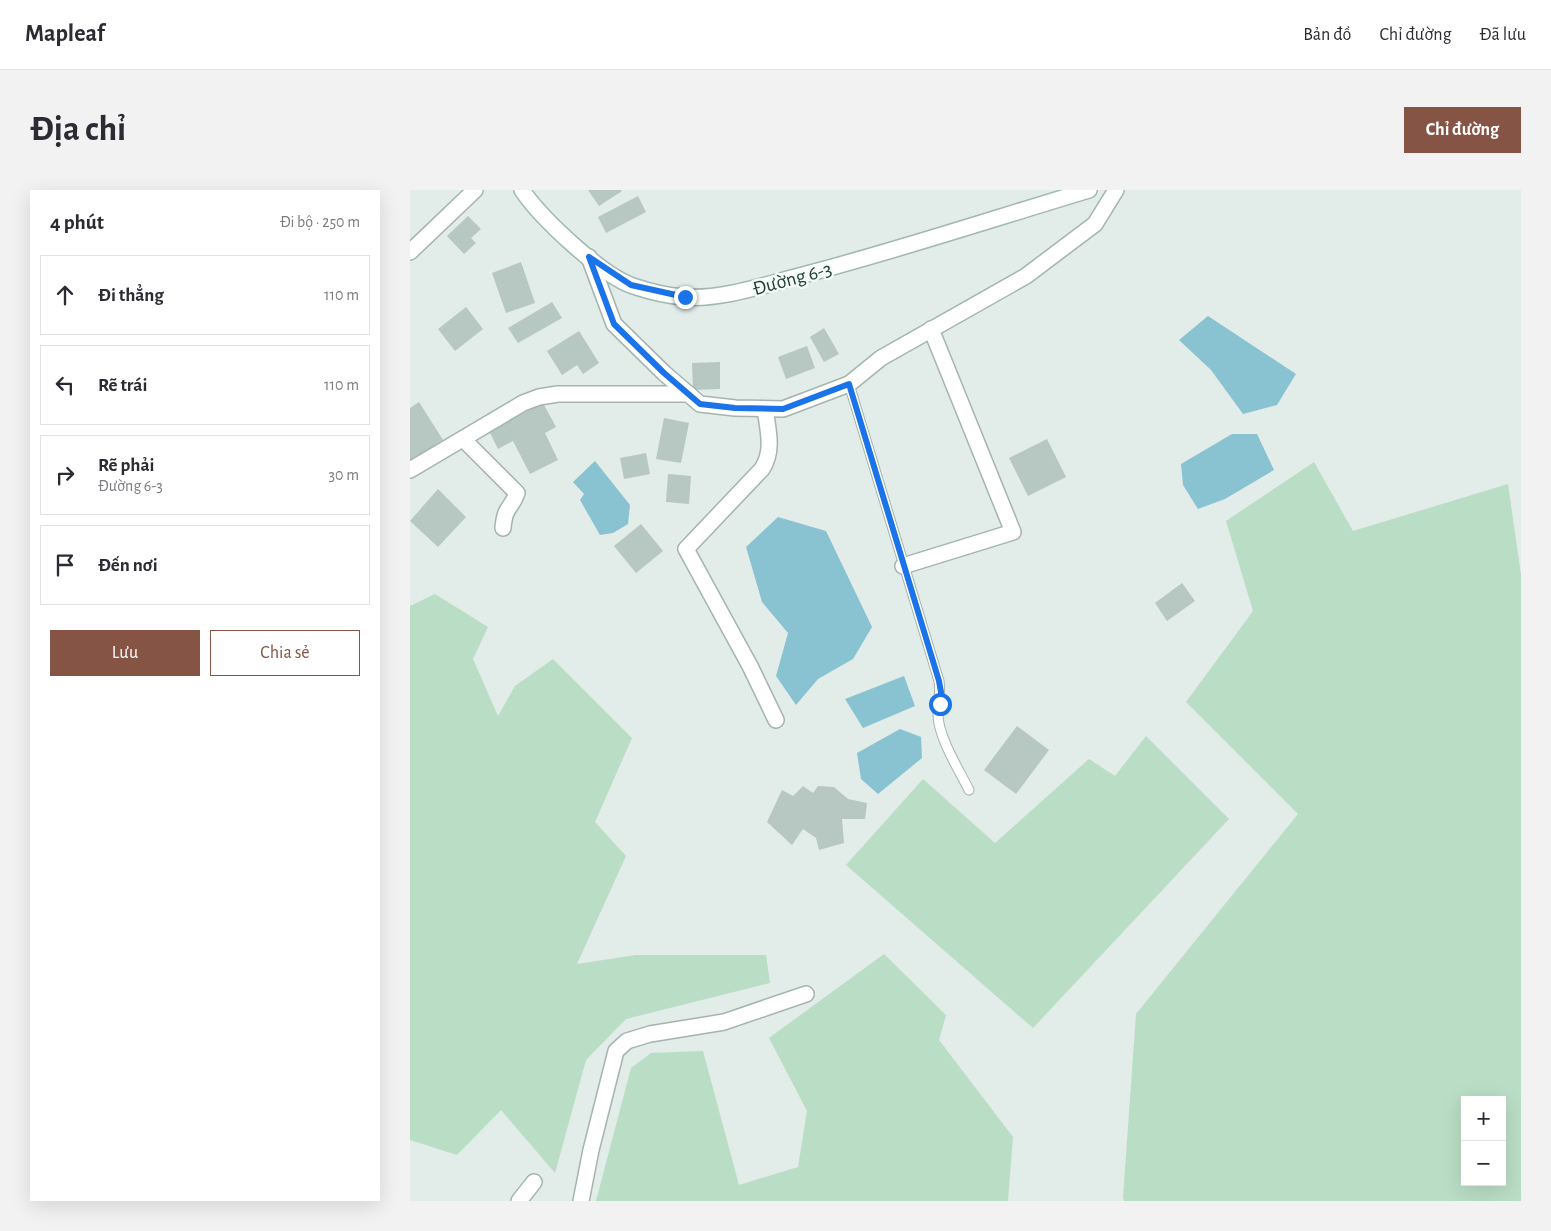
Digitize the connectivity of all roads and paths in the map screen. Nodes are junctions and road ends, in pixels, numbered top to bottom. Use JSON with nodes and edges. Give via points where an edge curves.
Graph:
{"nodes":[{"id":1,"x":475,"y":190,"type":"edge"},
{"id":2,"x":522,"y":190,"type":"edge"},
{"id":3,"x":1089,"y":190,"type":"edge"},
{"id":4,"x":1116,"y":190,"type":"edge"},
{"id":5,"x":410,"y":252,"type":"edge"},
{"id":6,"x":589,"y":257,"type":"junction"},
{"id":7,"x":931,"y":329,"type":"junction"},
{"id":8,"x":849,"y":384,"type":"junction"},
{"id":9,"x":688,"y":394,"type":"junction"},
{"id":10,"x":765,"y":409,"type":"junction"},
{"id":11,"x":463,"y":439,"type":"junction"},
{"id":12,"x":410,"y":470,"type":"edge"},
{"id":13,"x":503,"y":528,"type":"dead end"},
{"id":14,"x":903,"y":566,"type":"junction"},
{"id":15,"x":776,"y":720,"type":"dead end"},
{"id":16,"x":969,"y":790,"type":"dead end"},
{"id":17,"x":806,"y":994,"type":"dead end"},
{"id":18,"x":534,"y":1182,"type":"dead end"},
{"id":19,"x":519,"y":1201,"type":"edge"},
{"id":20,"x":581,"y":1201,"type":"edge"}],
"edges":[{"from":1,"to":5,"type":"street"},
{"from":2,"to":6,"type":"street","name":"Đường 6-3","via":[[531,203]]},
{"from":3,"to":6,"type":"street","name":"Đường 6-3","via":[[733,293],[685,297],[631,285]]},
{"from":4,"to":7,"type":"street","via":[[1095,224],[1026,276]]},
{"from":6,"to":9,"type":"street","via":[[614,324]]},
{"from":7,"to":8,"type":"street","via":[[881,358]]},
{"from":7,"to":14,"type":"street","via":[[1013,532]]},
{"from":8,"to":10,"type":"street","via":[[783,409]]},
{"from":8,"to":14,"type":"lane"},
{"from":9,"to":10,"type":"street","via":[[700,404]]},
{"from":9,"to":11,"type":"street","via":[[558,394],[539,397]]},
{"from":10,"to":15,"type":"street","via":[[768,460],[686,549]]},
{"from":11,"to":12,"type":"street"},
{"from":11,"to":13,"type":"street","via":[[517,493],[506,508]]},
{"from":14,"to":16,"type":"lane","via":[[939,681],[941,732]]},
{"from":17,"to":20,"type":"street","via":[[724,1022],[650,1034],[627,1041],[616,1051],[590,1150]]},
{"from":18,"to":19,"type":"street"}]}
